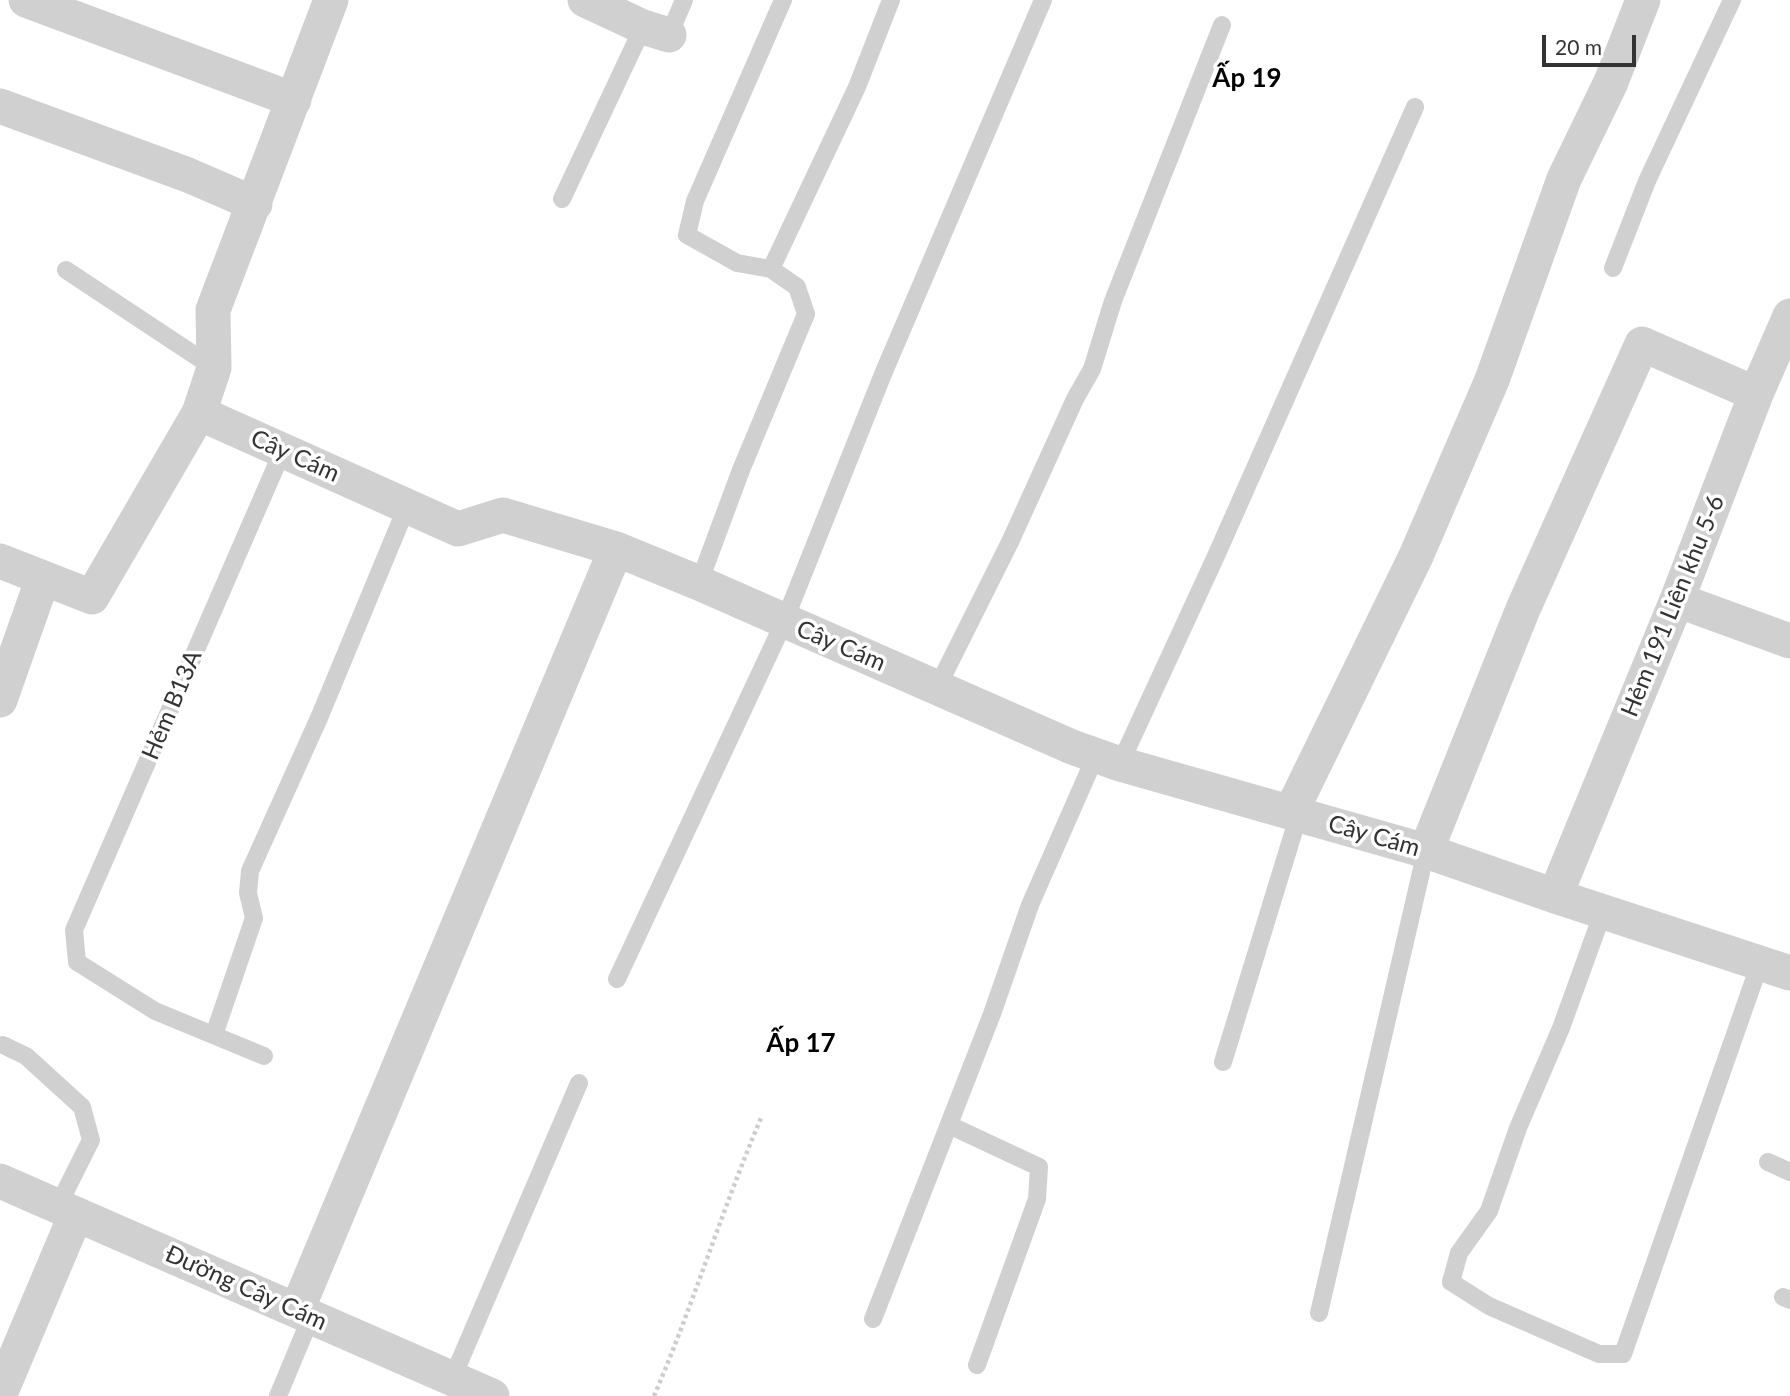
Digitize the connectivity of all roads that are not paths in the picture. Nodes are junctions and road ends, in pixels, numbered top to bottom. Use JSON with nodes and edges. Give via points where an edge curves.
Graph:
{"nodes":[{"id":1,"x":26,"y":0,"type":"edge"},
{"id":2,"x":331,"y":0,"type":"edge"},
{"id":3,"x":585,"y":0,"type":"edge"},
{"id":4,"x":684,"y":0,"type":"edge"},
{"id":5,"x":783,"y":0,"type":"edge"},
{"id":6,"x":891,"y":0,"type":"edge"},
{"id":7,"x":1043,"y":0,"type":"edge"},
{"id":8,"x":1643,"y":0,"type":"edge"},
{"id":9,"x":1732,"y":0,"type":"edge"},
{"id":10,"x":1222,"y":25,"type":"dead end"},
{"id":11,"x":656,"y":31,"type":"junction"},
{"id":12,"x":294,"y":100,"type":"junction"},
{"id":13,"x":0,"y":106,"type":"edge"},
{"id":14,"x":1415,"y":107,"type":"dead end"},
{"id":15,"x":562,"y":199,"type":"dead end"},
{"id":16,"x":255,"y":204,"type":"junction"},
{"id":17,"x":1613,"y":268,"type":"dead end"},
{"id":18,"x":771,"y":269,"type":"junction"},
{"id":19,"x":66,"y":270,"type":"dead end"},
{"id":20,"x":1790,"y":316,"type":"edge"},
{"id":21,"x":214,"y":368,"type":"junction"},
{"id":22,"x":1756,"y":394,"type":"junction"},
{"id":23,"x":199,"y":413,"type":"junction"},
{"id":24,"x":283,"y":450,"type":"junction"},
{"id":25,"x":407,"y":506,"type":"junction"},
{"id":26,"x":616,"y":549,"type":"junction"},
{"id":27,"x":0,"y":561,"type":"edge"},
{"id":28,"x":43,"y":578,"type":"junction"},
{"id":29,"x":698,"y":583,"type":"junction"},
{"id":30,"x":1677,"y":600,"type":"junction"},
{"id":31,"x":784,"y":622,"type":"junction"},
{"id":32,"x":1790,"y":641,"type":"edge"},
{"id":33,"x":937,"y":688,"type":"junction"},
{"id":34,"x":0,"y":700,"type":"edge"},
{"id":35,"x":1108,"y":759,"type":"junction"},
{"id":36,"x":1295,"y":813,"type":"junction"},
{"id":37,"x":1426,"y":851,"type":"junction"},
{"id":38,"x":1555,"y":896,"type":"junction"},
{"id":39,"x":1603,"y":912,"type":"junction"},
{"id":40,"x":1775,"y":968,"type":"edge"},
{"id":41,"x":617,"y":979,"type":"dead end"},
{"id":42,"x":214,"y":1035,"type":"junction"},
{"id":43,"x":3,"y":1045,"type":"dead end"},
{"id":44,"x":264,"y":1056,"type":"dead end"},
{"id":45,"x":1223,"y":1062,"type":"dead end"},
{"id":46,"x":579,"y":1083,"type":"dead end"},
{"id":47,"x":949,"y":1125,"type":"junction"},
{"id":48,"x":1768,"y":1162,"type":"dead end"},
{"id":49,"x":1790,"y":1172,"type":"edge"},
{"id":50,"x":0,"y":1181,"type":"edge"},
{"id":51,"x":67,"y":1210,"type":"junction"},
{"id":52,"x":1319,"y":1313,"type":"dead end"},
{"id":53,"x":304,"y":1314,"type":"junction"},
{"id":54,"x":873,"y":1319,"type":"dead end"},
{"id":55,"x":977,"y":1365,"type":"dead end"},
{"id":56,"x":452,"y":1379,"type":"junction"},
{"id":57,"x":0,"y":1394,"type":"edge"},
{"id":58,"x":278,"y":1396,"type":"edge"},
{"id":59,"x":492,"y":1396,"type":"edge"}],
"edges":[{"from":1,"to":12,"type":"street"},
{"from":2,"to":12,"type":"street"},
{"from":3,"to":11,"type":"street"},
{"from":4,"to":11,"type":"lane"},
{"from":5,"to":18,"type":"lane","via":[[695,201],[687,235],[737,263]]},
{"from":6,"to":18,"type":"lane","via":[[857,87]]},
{"from":7,"to":31,"type":"lane","via":[[883,374]]},
{"from":8,"to":36,"type":"street","via":[[1611,82],[1564,178],[1492,380],[1416,556]]},
{"from":9,"to":17,"type":"lane","via":[[1647,181]]},
{"from":10,"to":33,"type":"lane","via":[[1113,300],[1092,369]]},
{"from":11,"to":15,"type":"lane"},
{"from":12,"to":16,"type":"street"},
{"from":13,"to":16,"type":"street"},
{"from":14,"to":35,"type":"lane","via":[[1216,555]]},
{"from":16,"to":21,"type":"street","via":[[213,310]]},
{"from":18,"to":29,"type":"lane","via":[[797,287],[806,314]]},
{"from":19,"to":21,"type":"lane"},
{"from":20,"to":22,"type":"street","name":"Hẻm 191 Liên khu 5-6"},
{"from":21,"to":23,"type":"street"},
{"from":22,"to":30,"type":"street","name":"Hẻm 191 Liên khu 5-6"},
{"from":22,"to":37,"type":"street","via":[[1642,344],[1522,609]]},
{"from":23,"to":24,"type":"street","name":"Cây Cám"},
{"from":23,"to":28,"type":"street","via":[[92,597]]},
{"from":24,"to":25,"type":"street","name":"Cây Cám"},
{"from":24,"to":42,"type":"lane","name":"Hẻm B13A","via":[[74,930],[77,962],[155,1011]]},
{"from":25,"to":26,"type":"street","name":"Cây Cám","via":[[458,529],[503,515]]},
{"from":25,"to":42,"type":"lane","via":[[250,871],[248,893],[254,918]]},
{"from":26,"to":29,"type":"street","name":"Cây Cám"},
{"from":26,"to":53,"type":"street"},
{"from":27,"to":28,"type":"street"},
{"from":28,"to":34,"type":"street"},
{"from":29,"to":31,"type":"street","name":"Cây Cám"},
{"from":30,"to":32,"type":"street"},
{"from":30,"to":38,"type":"street","name":"Hẻm 191 Liên khu 5-6"},
{"from":31,"to":33,"type":"street","name":"Cây Cám"},
{"from":31,"to":41,"type":"lane"},
{"from":33,"to":35,"type":"street","name":"Cây Cám"},
{"from":35,"to":36,"type":"street","name":"Cây Cám"},
{"from":35,"to":47,"type":"lane","via":[[1030,905]]},
{"from":36,"to":37,"type":"street","name":"Cây Cám"},
{"from":36,"to":45,"type":"lane"},
{"from":37,"to":38,"type":"street","name":"Cây Cám"},
{"from":37,"to":52,"type":"lane"},
{"from":38,"to":39,"type":"street","name":"Cây Cám"},
{"from":39,"to":40,"type":"street","name":"Cây Cám"},
{"from":39,"to":40,"type":"lane","via":[[1489,1211],[1459,1253],[1451,1282],[1489,1306],[1599,1354],[1623,1353]]},
{"from":42,"to":44,"type":"lane"},
{"from":43,"to":51,"type":"lane","via":[[26,1056],[82,1107],[90,1140]]},
{"from":46,"to":56,"type":"lane"},
{"from":47,"to":54,"type":"lane"},
{"from":47,"to":55,"type":"lane","via":[[1039,1167],[1037,1199]]},
{"from":48,"to":49,"type":"lane"},
{"from":50,"to":51,"type":"street","name":"Đường Cây Cám"},
{"from":51,"to":53,"type":"street","name":"Đường Cây Cám"},
{"from":51,"to":57,"type":"street"},
{"from":53,"to":56,"type":"street","name":"Đường Cây Cám"},
{"from":53,"to":58,"type":"lane"},
{"from":56,"to":59,"type":"street","name":"Đường Cây Cám"}]}
